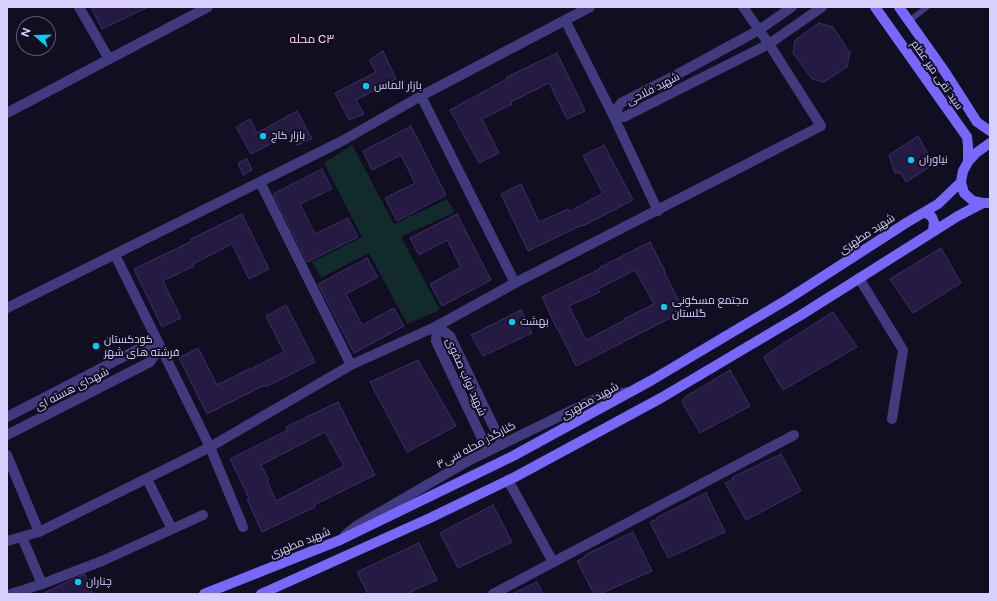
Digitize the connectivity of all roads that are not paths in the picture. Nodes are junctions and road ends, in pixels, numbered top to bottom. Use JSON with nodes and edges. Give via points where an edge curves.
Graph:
{"nodes":[{"id":1,"x":79,"y":7,"type":"edge"},
{"id":2,"x":208,"y":7,"type":"edge"},
{"id":3,"x":590,"y":7,"type":"edge"},
{"id":4,"x":743,"y":7,"type":"edge"},
{"id":5,"x":792,"y":7,"type":"edge"},
{"id":6,"x":822,"y":7,"type":"edge"},
{"id":7,"x":874,"y":7,"type":"edge"},
{"id":8,"x":898,"y":7,"type":"edge"},
{"id":9,"x":927,"y":7,"type":"edge"},
{"id":10,"x":565,"y":20,"type":"junction"},
{"id":11,"x":908,"y":21,"type":"junction"},
{"id":12,"x":759,"y":30,"type":"junction"},
{"id":13,"x":769,"y":44,"type":"junction"},
{"id":14,"x":109,"y":59,"type":"junction"},
{"id":15,"x":420,"y":96,"type":"junction"},
{"id":16,"x":7,"y":113,"type":"edge"},
{"id":17,"x":613,"y":115,"type":"junction"},
{"id":18,"x":990,"y":131,"type":"edge"},
{"id":19,"x":990,"y":143,"type":"edge"},
{"id":20,"x":968,"y":162,"type":"junction"},
{"id":21,"x":260,"y":182,"type":"junction"},
{"id":22,"x":961,"y":182,"type":"junction"},
{"id":23,"x":987,"y":204,"type":"edge"},
{"id":24,"x":658,"y":211,"type":"junction"},
{"id":25,"x":925,"y":212,"type":"junction"},
{"id":26,"x":933,"y":231,"type":"junction"},
{"id":27,"x":115,"y":255,"type":"junction"},
{"id":28,"x":859,"y":278,"type":"junction"},
{"id":29,"x":515,"y":283,"type":"junction"},
{"id":30,"x":7,"y":308,"type":"edge"},
{"id":31,"x":437,"y":326,"type":"junction"},
{"id":32,"x":160,"y":347,"type":"junction"},
{"id":33,"x":351,"y":365,"type":"junction"},
{"id":34,"x":631,"y":392,"type":"junction"},
{"id":35,"x":7,"y":417,"type":"edge"},
{"id":36,"x":892,"y":419,"type":"dead end"},
{"id":37,"x":493,"y":426,"type":"junction"},
{"id":38,"x":478,"y":431,"type":"junction"},
{"id":39,"x":7,"y":435,"type":"edge"},
{"id":40,"x":794,"y":436,"type":"dead end"},
{"id":41,"x":502,"y":444,"type":"junction"},
{"id":42,"x":210,"y":447,"type":"junction"},
{"id":43,"x":488,"y":451,"type":"junction"},
{"id":44,"x":7,"y":455,"type":"edge"},
{"id":45,"x":147,"y":478,"type":"junction"},
{"id":46,"x":508,"y":480,"type":"junction"},
{"id":47,"x":202,"y":515,"type":"dead end"},
{"id":48,"x":243,"y":527,"type":"dead end"},
{"id":49,"x":172,"y":530,"type":"junction"},
{"id":50,"x":39,"y":532,"type":"junction"},
{"id":51,"x":22,"y":537,"type":"junction"},
{"id":52,"x":340,"y":540,"type":"junction"},
{"id":53,"x":7,"y":541,"type":"edge"},
{"id":54,"x":553,"y":562,"type":"junction"},
{"id":55,"x":42,"y":584,"type":"junction"},
{"id":56,"x":12,"y":594,"type":"edge"},
{"id":57,"x":204,"y":594,"type":"edge"},
{"id":58,"x":260,"y":594,"type":"edge"},
{"id":59,"x":493,"y":594,"type":"edge"}],
"edges":[{"from":1,"to":14,"type":"street"},
{"from":2,"to":14,"type":"street"},
{"from":3,"to":10,"type":"street"},
{"from":4,"to":12,"type":"street"},
{"from":5,"to":12,"type":"street","name":"شهید فلاحی"},
{"from":6,"to":13,"type":"street","name":"شهید فلاحی"},
{"from":7,"to":20,"type":"main road","name":"سید تقی میر عظم","via":[[966,138]]},
{"from":8,"to":11,"type":"main road","name":"سید تقی میر عظم"},
{"from":9,"to":11,"type":"lane"},
{"from":10,"to":15,"type":"street"},
{"from":10,"to":17,"type":"street"},
{"from":11,"to":18,"type":"main road","name":"سید تقی میر عظم","via":[[977,122]]},
{"from":12,"to":13,"type":"street"},
{"from":12,"to":17,"type":"street","name":"شهید فلاحی","via":[[621,103]]},
{"from":13,"to":17,"type":"street","name":"شهید فلاحی","via":[[624,117]]},
{"from":13,"to":24,"type":"street","via":[[821,126]]},
{"from":14,"to":16,"type":"street"},
{"from":15,"to":21,"type":"street","via":[[342,141]]},
{"from":15,"to":29,"type":"street"},
{"from":17,"to":24,"type":"street"},
{"from":19,"to":20,"type":"main road"},
{"from":20,"to":22,"type":"main road"},
{"from":21,"to":27,"type":"street"},
{"from":21,"to":33,"type":"street"},
{"from":22,"to":23,"type":"main road","via":[[964,194],[973,201]]},
{"from":22,"to":25,"type":"main road","name":"شهید مطهری","via":[[938,204]]},
{"from":23,"to":26,"type":"main road","via":[[958,216]]},
{"from":24,"to":29,"type":"street"},
{"from":25,"to":26,"type":"main road","via":[[932,217]]},
{"from":25,"to":34,"type":"main road","name":"شهید مطهری","via":[[781,303]]},
{"from":26,"to":28,"type":"main road"},
{"from":27,"to":30,"type":"street"},
{"from":27,"to":32,"type":"street"},
{"from":28,"to":36,"type":"street","via":[[903,350]]},
{"from":28,"to":46,"type":"main road","via":[[661,398]]},
{"from":29,"to":31,"type":"street"},
{"from":31,"to":33,"type":"street"},
{"from":31,"to":37,"type":"street","name":"شهید نواب صفوی","via":[[450,336]]},
{"from":31,"to":38,"type":"street","name":"شهید نواب صفوی","via":[[436,341]]},
{"from":32,"to":35,"type":"street","name":"شهدای هسته ای","via":[[142,347]]},
{"from":32,"to":39,"type":"street","name":"شهدای هسته ای","via":[[150,362]]},
{"from":32,"to":42,"type":"street"},
{"from":33,"to":42,"type":"street"},
{"from":34,"to":41,"type":"street","name":"کنارگذر محله سی۳","via":[[601,396]]},
{"from":34,"to":52,"type":"main road","name":"شهید مطهری","via":[[513,456]]},
{"from":37,"to":38,"type":"street","via":[[490,433]]},
{"from":37,"to":41,"type":"street","name":"شهید نواب صفوی"},
{"from":38,"to":43,"type":"street","name":"شهید نواب صفوی"},
{"from":40,"to":54,"type":"street"},
{"from":41,"to":43,"type":"street","name":"کنارگذر محله سی۳"},
{"from":42,"to":45,"type":"street"},
{"from":42,"to":48,"type":"street"},
{"from":43,"to":52,"type":"street","name":"کنارگذر محله سی۳","via":[[356,526]]},
{"from":44,"to":50,"type":"street"},
{"from":45,"to":49,"type":"street"},
{"from":45,"to":50,"type":"street"},
{"from":46,"to":54,"type":"street"},
{"from":46,"to":58,"type":"main road"},
{"from":47,"to":49,"type":"street"},
{"from":49,"to":55,"type":"street"},
{"from":50,"to":51,"type":"street"},
{"from":51,"to":53,"type":"street"},
{"from":51,"to":55,"type":"street"},
{"from":52,"to":57,"type":"main road","name":"شهید مطهری"},
{"from":54,"to":59,"type":"street"},
{"from":55,"to":56,"type":"street"}]}
